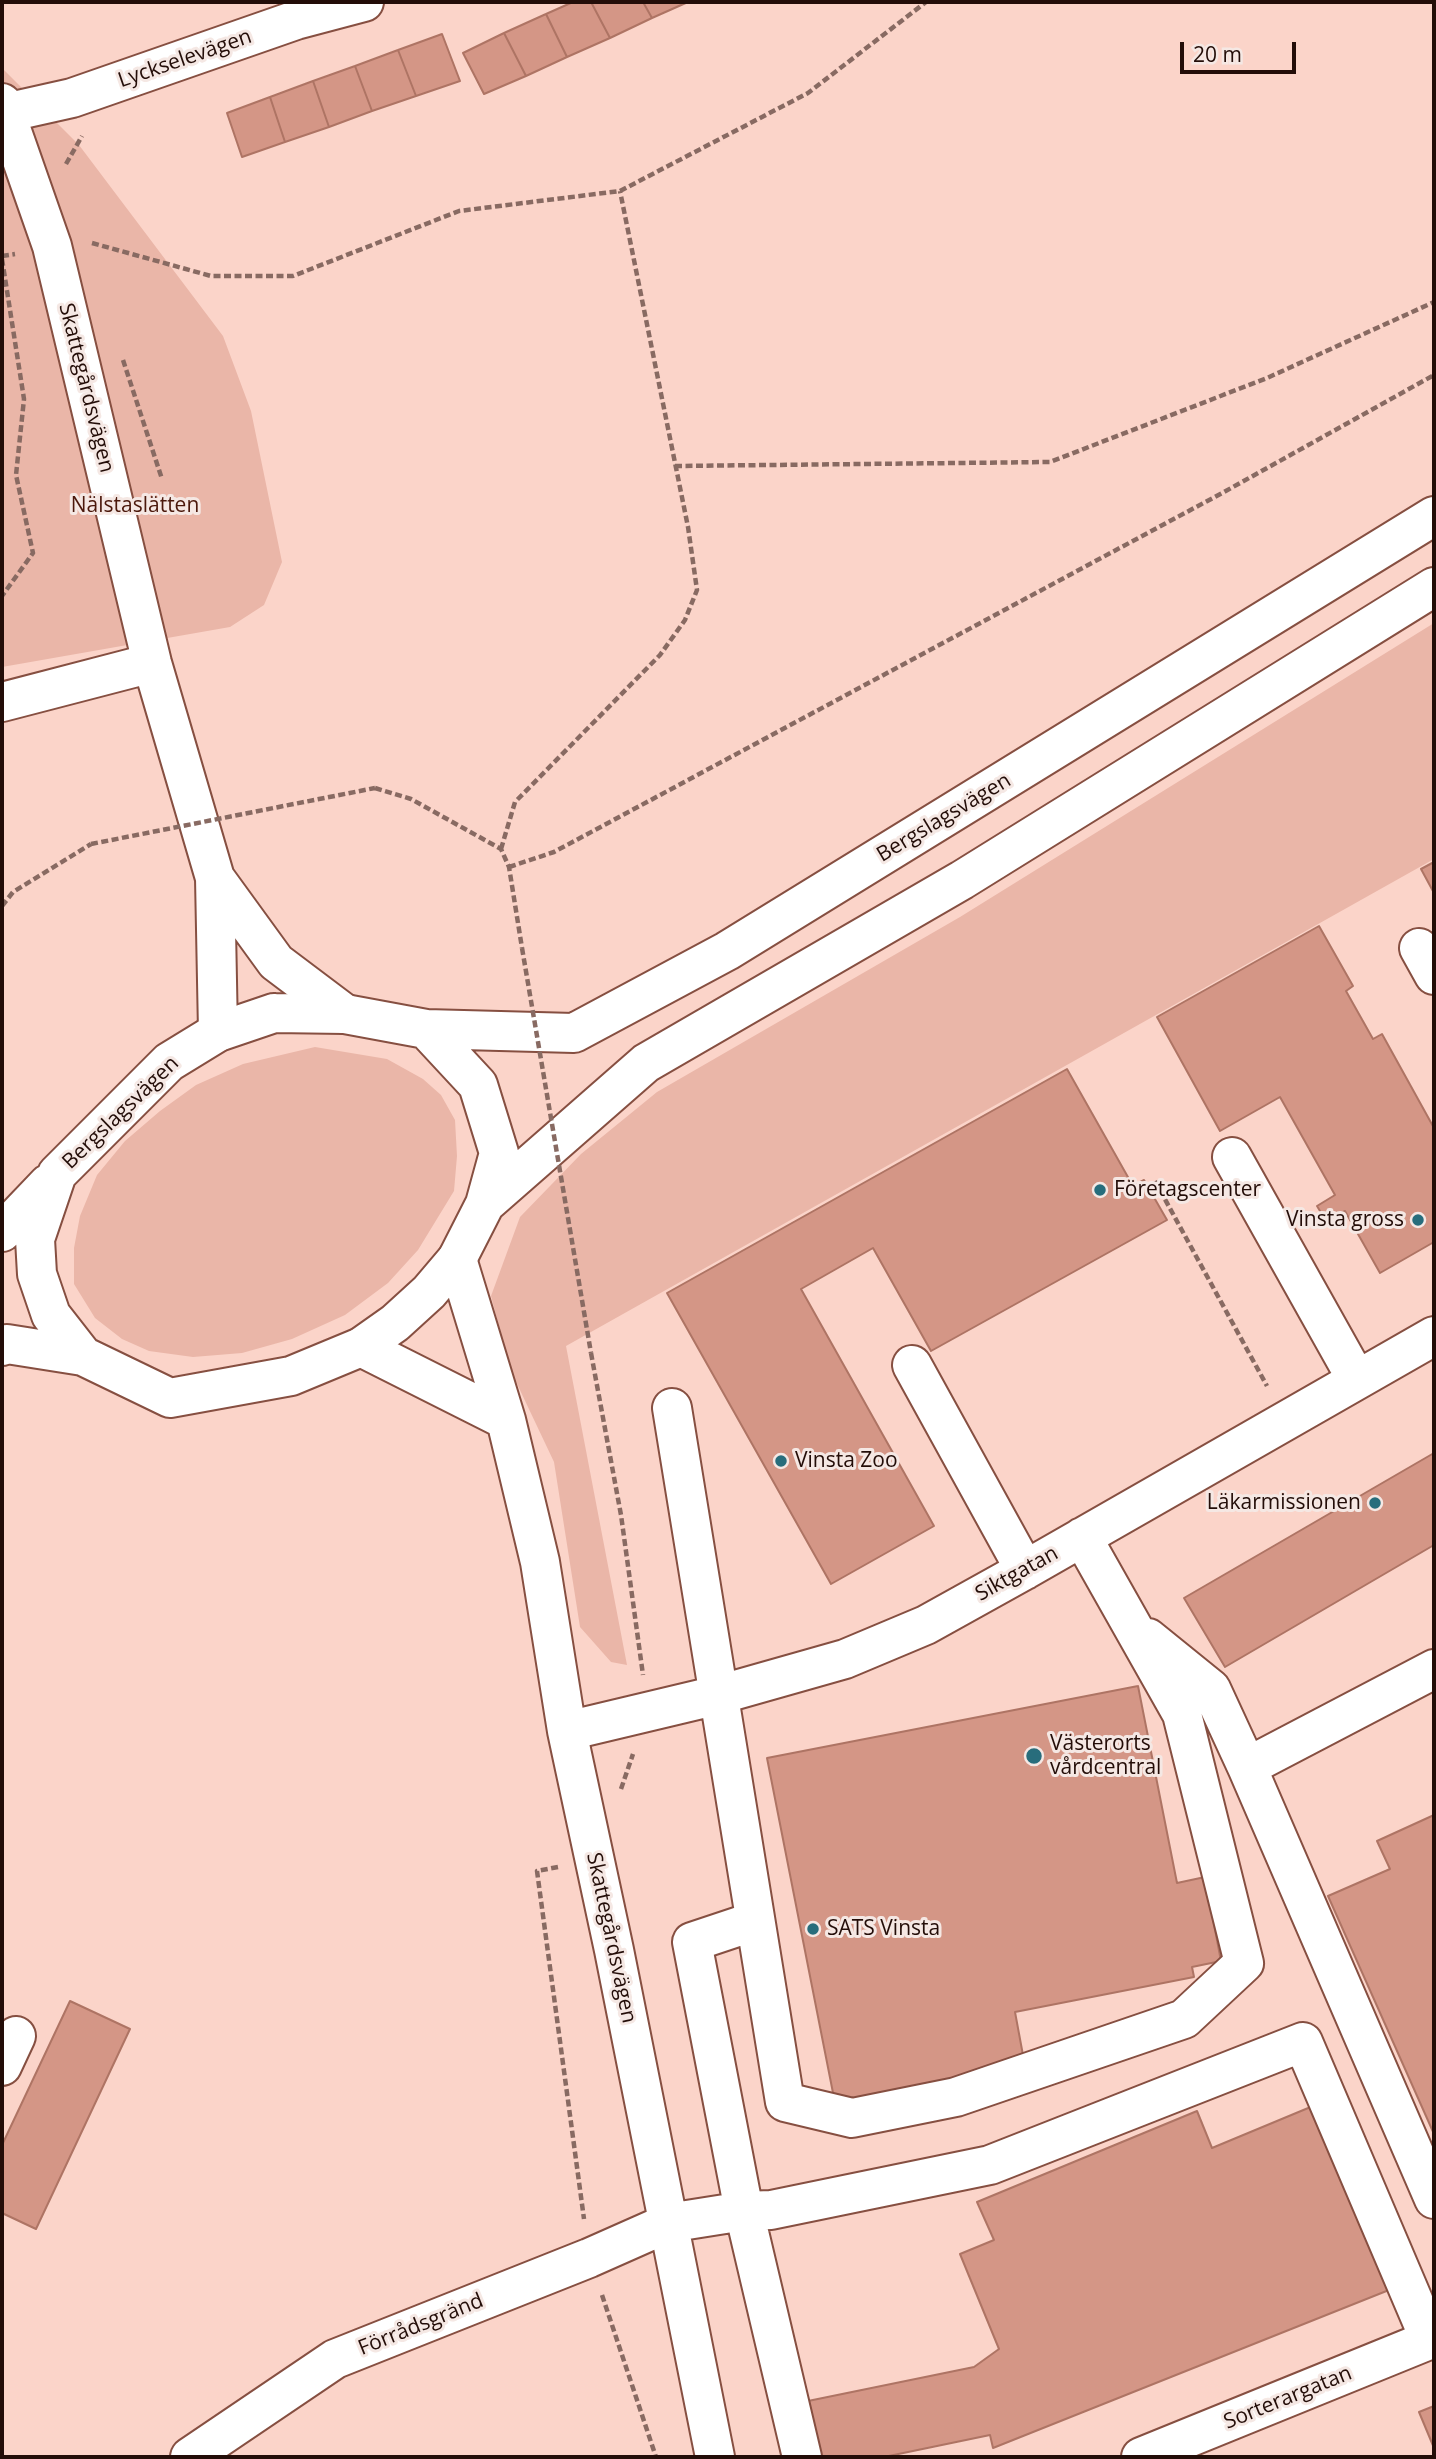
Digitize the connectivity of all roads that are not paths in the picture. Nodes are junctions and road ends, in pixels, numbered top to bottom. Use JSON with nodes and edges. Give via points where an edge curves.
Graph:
{"nodes":[{"id":1,"x":364,"y":2,"type":"edge"},
{"id":2,"x":294,"y":11,"type":"edge"},
{"id":3,"x":3,"y":108,"type":"edge"},
{"id":4,"x":1434,"y":516,"type":"edge"},
{"id":5,"x":1434,"y":587,"type":"edge"},
{"id":6,"x":152,"y":663,"type":"junction"},
{"id":7,"x":2,"y":702,"type":"edge"},
{"id":8,"x":215,"y":878,"type":"junction"},
{"id":9,"x":345,"y":1014,"type":"junction"},
{"id":10,"x":426,"y":1029,"type":"junction"},
{"id":11,"x":218,"y":1032,"type":"junction"},
{"id":12,"x":1231,"y":1157,"type":"dead end"},
{"id":13,"x":57,"y":1174,"type":"junction"},
{"id":14,"x":485,"y":1204,"type":"junction"},
{"id":15,"x":2,"y":1232,"type":"edge"},
{"id":16,"x":457,"y":1259,"type":"junction"},
{"id":17,"x":1434,"y":1336,"type":"edge"},
{"id":18,"x":2,"y":1346,"type":"edge"},
{"id":19,"x":361,"y":1346,"type":"junction"},
{"id":20,"x":83,"y":1356,"type":"junction"},
{"id":21,"x":912,"y":1365,"type":"dead end"},
{"id":22,"x":1357,"y":1380,"type":"junction"},
{"id":23,"x":672,"y":1408,"type":"dead end"},
{"id":24,"x":506,"y":1420,"type":"junction"},
{"id":25,"x":1083,"y":1537,"type":"junction"},
{"id":26,"x":1025,"y":1570,"type":"junction"},
{"id":27,"x":1130,"y":1623,"type":"junction"},
{"id":28,"x":1434,"y":1669,"type":"edge"},
{"id":29,"x":718,"y":1695,"type":"junction"},
{"id":30,"x":567,"y":1731,"type":"junction"},
{"id":31,"x":1247,"y":1767,"type":"junction"},
{"id":32,"x":755,"y":1922,"type":"junction"},
{"id":33,"x":1434,"y":2199,"type":"edge"},
{"id":34,"x":744,"y":2211,"type":"junction"},
{"id":35,"x":668,"y":2223,"type":"junction"},
{"id":36,"x":1432,"y":2339,"type":"edge"},
{"id":37,"x":190,"y":2457,"type":"edge"},
{"id":38,"x":715,"y":2457,"type":"edge"},
{"id":39,"x":802,"y":2457,"type":"edge"},
{"id":40,"x":1141,"y":2457,"type":"edge"}],
"edges":[{"from":1,"to":2,"type":"street","name":"Lyckselevägen"},
{"from":2,"to":3,"type":"street","name":"Lyckselevägen","via":[[72,98]]},
{"from":3,"to":6,"type":"street","name":"Skattegårdsvägen","via":[[51,246]]},
{"from":4,"to":10,"type":"street","name":"Bergslagsvägen","via":[[727,951],[574,1033]]},
{"from":5,"to":14,"type":"street","name":"Bergslagsvägen","via":[[962,880],[646,1063]]},
{"from":6,"to":7,"type":"street"},
{"from":6,"to":8,"type":"street","name":"Skattegårdsvägen"},
{"from":8,"to":9,"type":"street","name":"Skattegårdsvägen","via":[[276,962]]},
{"from":8,"to":11,"type":"street","name":"Skattegårdsvägen"},
{"from":9,"to":10,"type":"street","name":"Bergslagsvägen"},
{"from":9,"to":11,"type":"street","name":"Bergslagsvägen","via":[[274,1013]]},
{"from":10,"to":14,"type":"street","name":"Bergslagsvägen","via":[[478,1085],[499,1153]]},
{"from":11,"to":13,"type":"street","name":"Bergslagsvägen","via":[[169,1062]]},
{"from":12,"to":22,"type":"street"},
{"from":13,"to":15,"type":"street","name":"Bergslagsvägen"},
{"from":13,"to":20,"type":"street","name":"Bergslagsvägen","via":[[35,1238],[37,1273],[51,1315]]},
{"from":14,"to":16,"type":"street","name":"Bergslagsvägen"},
{"from":16,"to":19,"type":"street","name":"Bergslagsvägen","via":[[395,1323]]},
{"from":16,"to":24,"type":"street","name":"Skattegårdsvägen"},
{"from":17,"to":22,"type":"street","name":"Siktgatan"},
{"from":18,"to":20,"type":"street","name":"Bergslagsvägen"},
{"from":19,"to":20,"type":"street","name":"Bergslagsvägen","via":[[292,1377],[170,1398]]},
{"from":19,"to":24,"type":"street"},
{"from":21,"to":26,"type":"street"},
{"from":22,"to":25,"type":"street","name":"Siktgatan"},
{"from":23,"to":29,"type":"street"},
{"from":24,"to":30,"type":"street","name":"Skattegårdsvägen","via":[[540,1562]]},
{"from":25,"to":26,"type":"street","name":"Siktgatan"},
{"from":25,"to":27,"type":"street"},
{"from":26,"to":29,"type":"street","name":"Siktgatan","via":[[926,1625],[845,1659]]},
{"from":27,"to":31,"type":"street","via":[[1211,1689]]},
{"from":27,"to":32,"type":"street","via":[[1182,1714],[1244,1963],[1184,2019],[956,2097],[852,2118],[785,2102]]},
{"from":28,"to":31,"type":"street"},
{"from":29,"to":30,"type":"street","name":"Siktgatan"},
{"from":29,"to":32,"type":"street"},
{"from":30,"to":35,"type":"street","name":"Skattegårdsvägen"},
{"from":31,"to":33,"type":"street"},
{"from":32,"to":34,"type":"street","via":[[692,1942]]},
{"from":34,"to":35,"type":"street","name":"Förrådsgränd"},
{"from":34,"to":36,"type":"street","name":"Förrådsgränd","via":[[771,2210],[990,2165],[1303,2042]]},
{"from":34,"to":39,"type":"street"},
{"from":35,"to":37,"type":"street","name":"Förrådsgränd","via":[[335,2359]]},
{"from":35,"to":38,"type":"street","name":"Skattegårdsvägen"},
{"from":36,"to":40,"type":"street","name":"Sorterargatan"}]}
